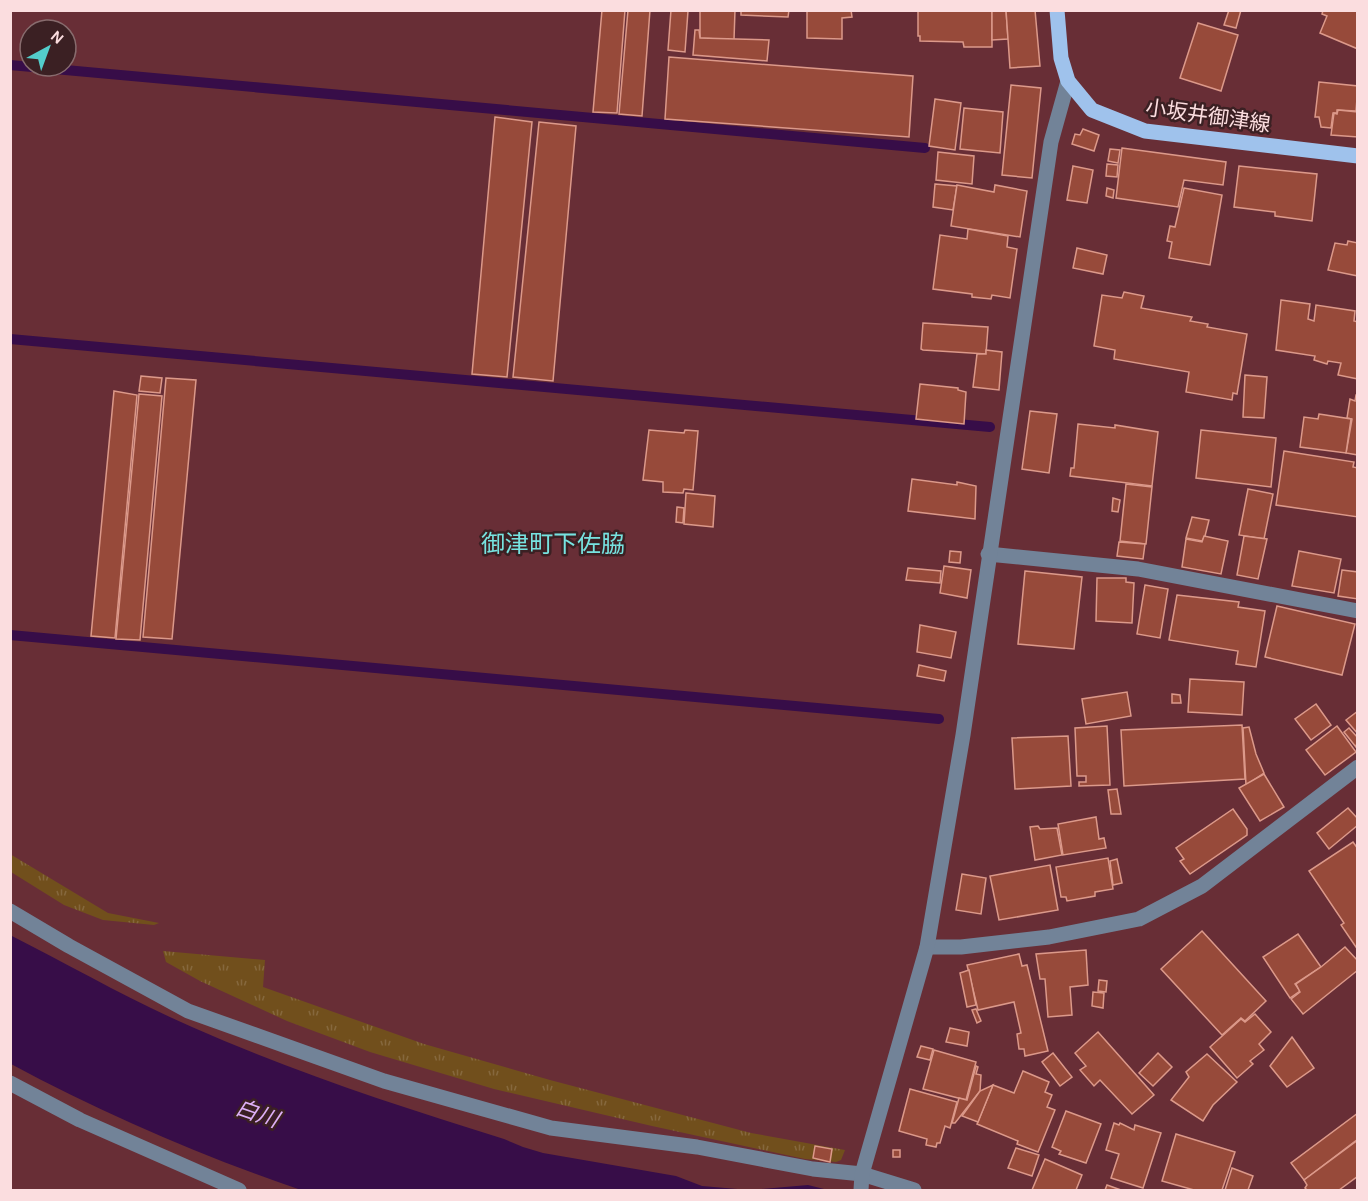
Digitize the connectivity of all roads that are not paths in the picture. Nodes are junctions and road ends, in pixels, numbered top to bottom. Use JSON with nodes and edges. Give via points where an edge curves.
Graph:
{"nodes":[{"id":1,"x":1057,"y":10,"type":"edge"},
{"id":2,"x":1068,"y":81,"type":"junction"},
{"id":3,"x":1358,"y":156,"type":"edge"},
{"id":4,"x":988,"y":554,"type":"junction"},
{"id":5,"x":1358,"y":611,"type":"edge"},
{"id":6,"x":1358,"y":767,"type":"edge"},
{"id":7,"x":10,"y":911,"type":"edge"},
{"id":8,"x":927,"y":947,"type":"junction"},
{"id":9,"x":10,"y":1083,"type":"edge"},
{"id":10,"x":862,"y":1174,"type":"junction"},
{"id":11,"x":239,"y":1191,"type":"edge"},
{"id":12,"x":861,"y":1191,"type":"edge"},
{"id":13,"x":914,"y":1191,"type":"edge"}],
"edges":[{"from":1,"to":2,"type":"main road","name":"小坂井御津線","via":[[1061,58]]},
{"from":2,"to":3,"type":"main road","name":"小坂井御津線","via":[[1092,110],[1145,131]]},
{"from":2,"to":4,"type":"street","via":[[1051,142]]},
{"from":4,"to":5,"type":"street","via":[[1138,569]]},
{"from":4,"to":8,"type":"street","via":[[963,735]]},
{"from":6,"to":8,"type":"street","via":[[1202,886],[1139,918],[1049,937]]},
{"from":7,"to":10,"type":"street","via":[[188,1011],[384,1081],[551,1128],[697,1146],[813,1169]]},
{"from":8,"to":10,"type":"street"},
{"from":9,"to":11,"type":"street","via":[[80,1120]]},
{"from":10,"to":12,"type":"street"},
{"from":10,"to":13,"type":"street"}]}
